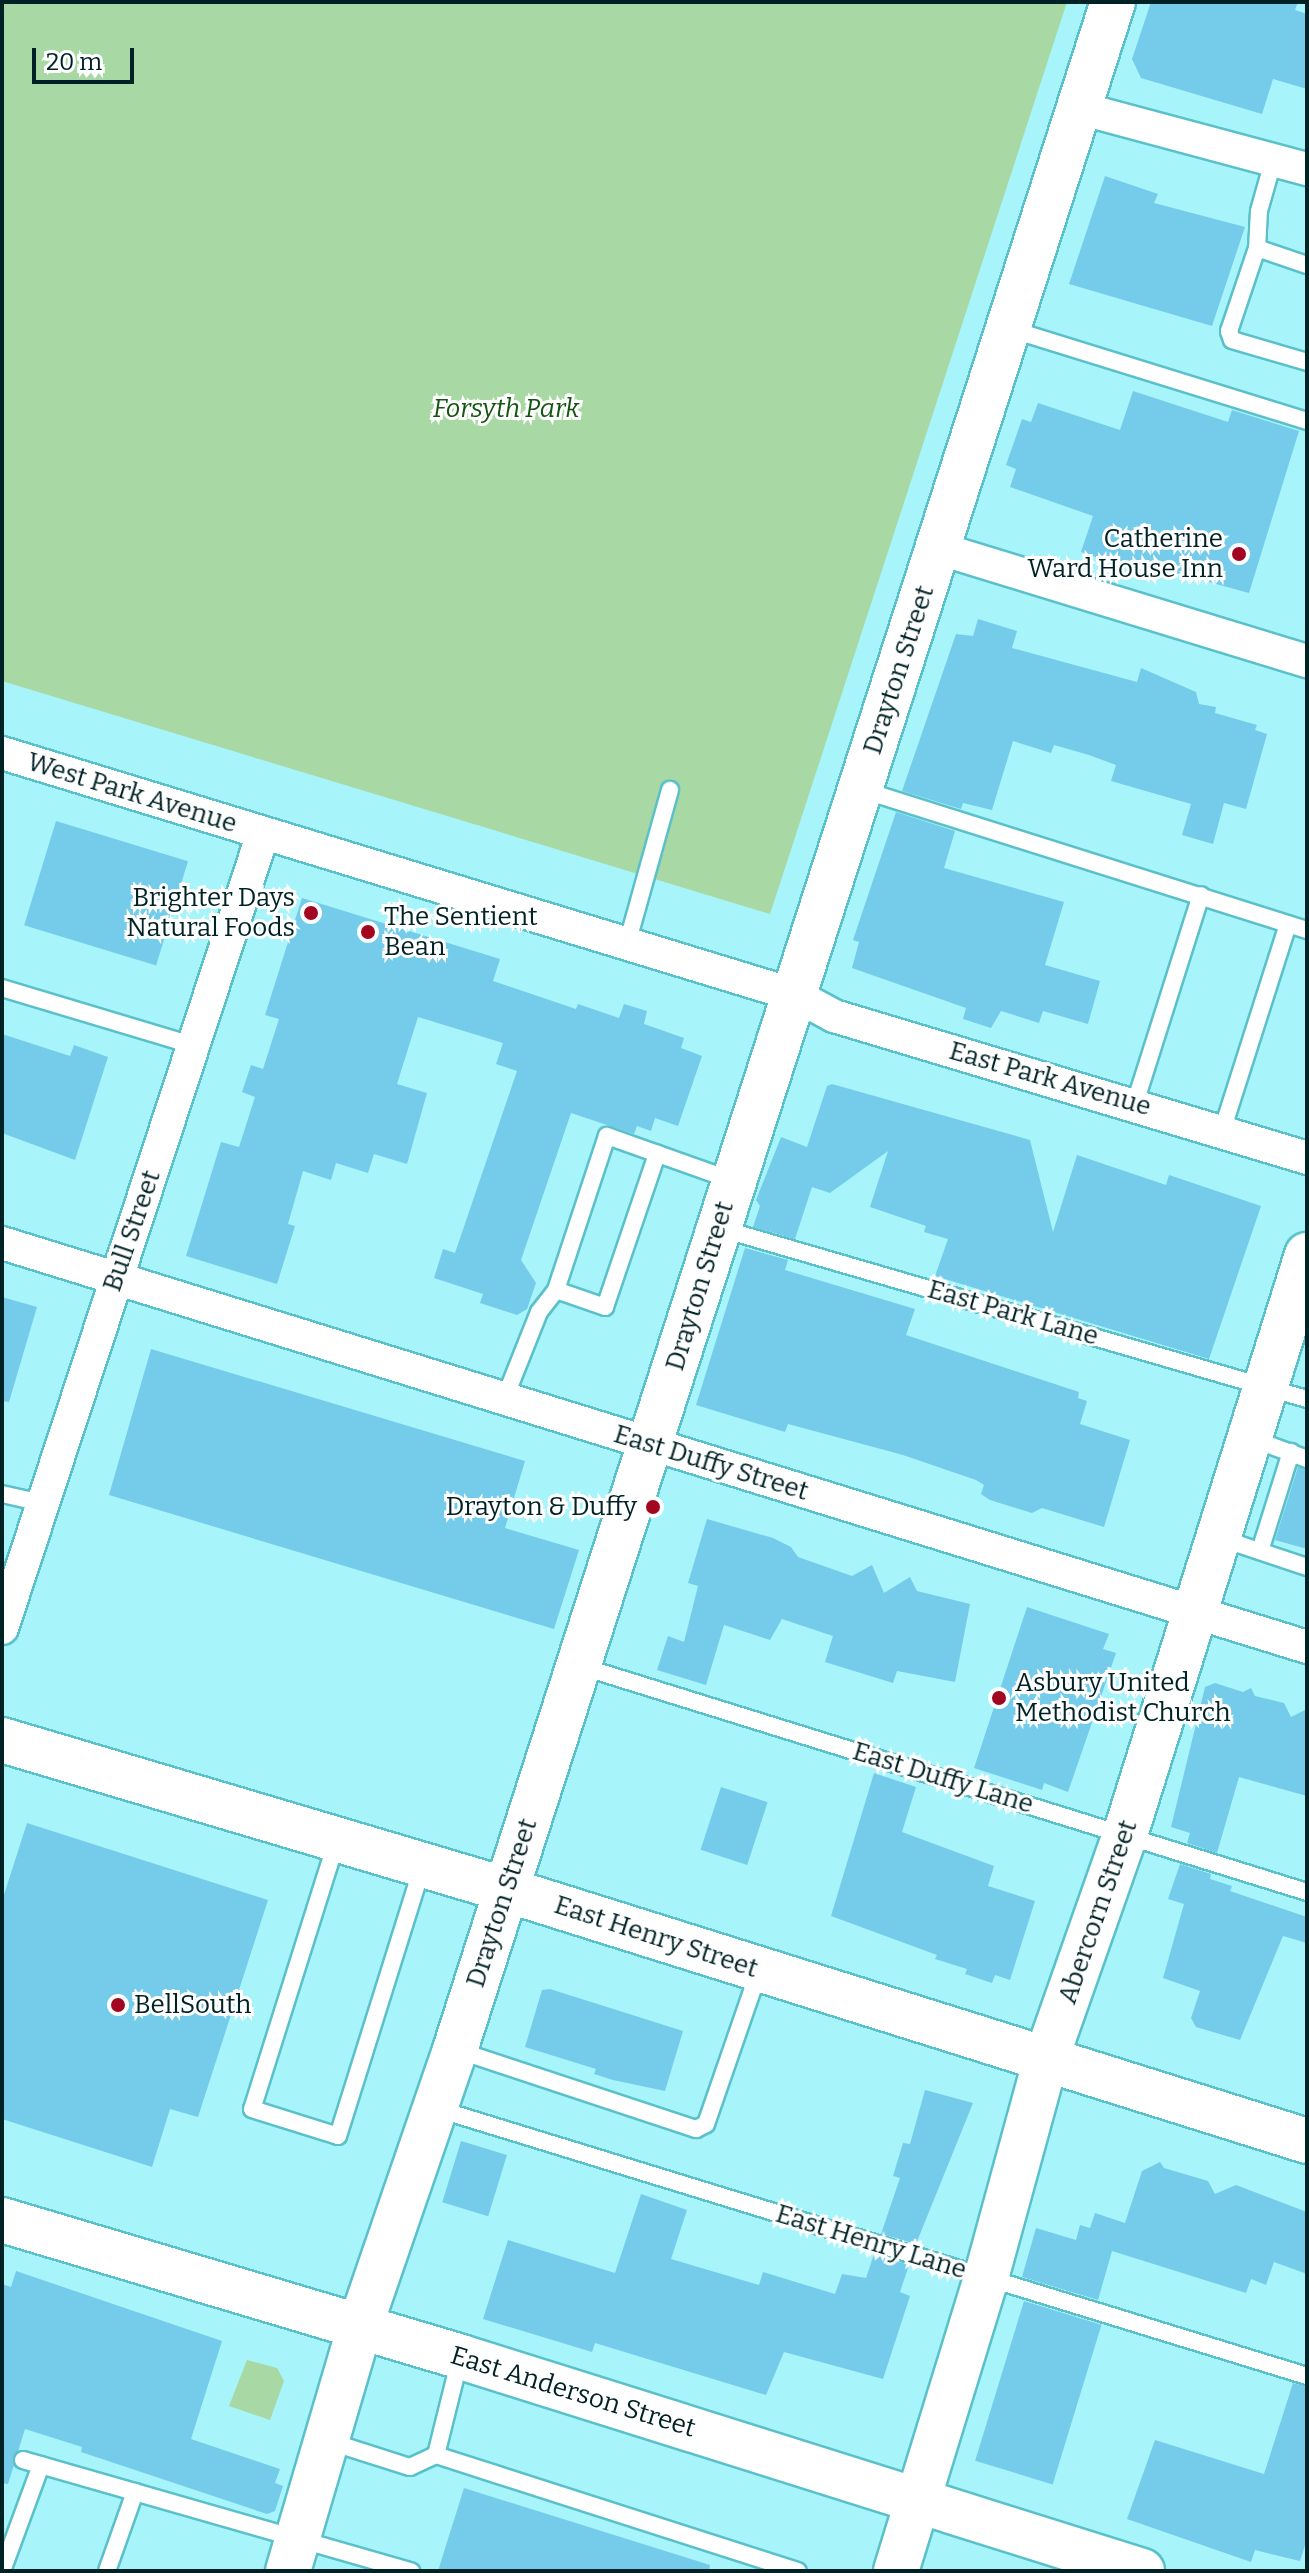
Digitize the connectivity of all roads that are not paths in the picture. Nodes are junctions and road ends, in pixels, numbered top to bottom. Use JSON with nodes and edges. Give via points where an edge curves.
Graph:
{"nodes":[{"id":1,"x":1113,"y":2,"type":"edge"},
{"id":2,"x":1079,"y":108,"type":"junction"},
{"id":3,"x":1274,"y":158,"type":"junction"},
{"id":4,"x":1307,"y":169,"type":"edge"},
{"id":5,"x":1257,"y":248,"type":"junction"},
{"id":6,"x":1307,"y":265,"type":"edge"},
{"id":7,"x":1008,"y":329,"type":"junction"},
{"id":8,"x":1307,"y":362,"type":"edge"},
{"id":9,"x":1307,"y":421,"type":"edge"},
{"id":10,"x":937,"y":548,"type":"junction"},
{"id":11,"x":1307,"y":661,"type":"edge"},
{"id":12,"x":2,"y":753,"type":"edge"},
{"id":13,"x":861,"y":789,"type":"junction"},
{"id":14,"x":670,"y":790,"type":"dead end"},
{"id":15,"x":277,"y":838,"type":"junction"},
{"id":16,"x":1201,"y":895,"type":"junction"},
{"id":17,"x":1288,"y":924,"type":"junction"},
{"id":18,"x":1307,"y":930,"type":"edge"},
{"id":19,"x":627,"y":944,"type":"junction"},
{"id":20,"x":2,"y":988,"type":"edge"},
{"id":21,"x":795,"y":995,"type":"junction"},
{"id":22,"x":195,"y":1046,"type":"junction"},
{"id":23,"x":1135,"y":1103,"type":"junction"},
{"id":24,"x":1222,"y":1131,"type":"junction"},
{"id":25,"x":657,"y":1154,"type":"junction"},
{"id":26,"x":1307,"y":1158,"type":"edge"},
{"id":27,"x":734,"y":1181,"type":"junction"},
{"id":28,"x":718,"y":1227,"type":"junction"},
{"id":29,"x":2,"y":1243,"type":"edge"},
{"id":30,"x":1307,"y":1255,"type":"edge"},
{"id":31,"x":115,"y":1278,"type":"junction"},
{"id":32,"x":556,"y":1290,"type":"junction"},
{"id":33,"x":1266,"y":1386,"type":"junction"},
{"id":34,"x":1307,"y":1399,"type":"edge"},
{"id":35,"x":504,"y":1400,"type":"junction"},
{"id":36,"x":1250,"y":1438,"type":"junction"},
{"id":37,"x":651,"y":1445,"type":"junction"},
{"id":38,"x":1299,"y":1456,"type":"edge"},
{"id":39,"x":2,"y":1494,"type":"edge"},
{"id":40,"x":42,"y":1503,"type":"junction"},
{"id":41,"x":1219,"y":1538,"type":"junction"},
{"id":42,"x":1260,"y":1551,"type":"junction"},
{"id":43,"x":1307,"y":1567,"type":"edge"},
{"id":44,"x":1195,"y":1612,"type":"junction"},
{"id":45,"x":2,"y":1628,"type":"edge"},
{"id":46,"x":1306,"y":1643,"type":"edge"},
{"id":47,"x":578,"y":1665,"type":"junction"},
{"id":48,"x":2,"y":1740,"type":"edge"},
{"id":49,"x":1125,"y":1835,"type":"junction"},
{"id":50,"x":338,"y":1839,"type":"junction"},
{"id":51,"x":423,"y":1865,"type":"junction"},
{"id":52,"x":507,"y":1890,"type":"junction"},
{"id":53,"x":1307,"y":1892,"type":"edge"},
{"id":54,"x":760,"y":1970,"type":"junction"},
{"id":55,"x":455,"y":2050,"type":"junction"},
{"id":56,"x":1046,"y":2059,"type":"junction"},
{"id":57,"x":436,"y":2108,"type":"junction"},
{"id":58,"x":1307,"y":2141,"type":"edge"},
{"id":59,"x":2,"y":2220,"type":"edge"},
{"id":60,"x":986,"y":2278,"type":"junction"},
{"id":61,"x":360,"y":2326,"type":"junction"},
{"id":62,"x":461,"y":2357,"type":"junction"},
{"id":63,"x":1307,"y":2376,"type":"edge"},
{"id":64,"x":326,"y":2441,"type":"junction"},
{"id":65,"x":436,"y":2455,"type":"junction"},
{"id":66,"x":23,"y":2460,"type":"dead end"},
{"id":67,"x":41,"y":2465,"type":"junction"},
{"id":68,"x":135,"y":2492,"type":"junction"},
{"id":69,"x":919,"y":2501,"type":"junction"},
{"id":70,"x":294,"y":2554,"type":"edge"},
{"id":71,"x":2,"y":2571,"type":"edge"},
{"id":72,"x":107,"y":2571,"type":"edge"},
{"id":73,"x":411,"y":2571,"type":"edge"},
{"id":74,"x":798,"y":2571,"type":"edge"},
{"id":75,"x":896,"y":2571,"type":"edge"},
{"id":76,"x":1142,"y":2571,"type":"edge"}],
"edges":[{"from":1,"to":2,"type":"main road","name":"Drayton Street"},
{"from":2,"to":3,"type":"street"},
{"from":2,"to":7,"type":"main road","name":"Drayton Street"},
{"from":3,"to":4,"type":"street"},
{"from":3,"to":5,"type":"lane","via":[[1259,211]]},
{"from":5,"to":6,"type":"lane"},
{"from":5,"to":8,"type":"lane","via":[[1229,331],[1232,340]]},
{"from":7,"to":9,"type":"lane"},
{"from":7,"to":10,"type":"main road","name":"Drayton Street"},
{"from":10,"to":11,"type":"street"},
{"from":10,"to":13,"type":"main road","name":"Drayton Street"},
{"from":12,"to":15,"type":"street","name":"West Park Avenue"},
{"from":13,"to":16,"type":"lane"},
{"from":13,"to":21,"type":"main road","name":"Drayton Street"},
{"from":14,"to":19,"type":"lane"},
{"from":15,"to":19,"type":"street"},
{"from":15,"to":22,"type":"street","name":"Bull Street"},
{"from":16,"to":17,"type":"lane"},
{"from":16,"to":23,"type":"lane"},
{"from":17,"to":18,"type":"lane"},
{"from":17,"to":24,"type":"lane"},
{"from":19,"to":21,"type":"street","name":"East Park Avenue"},
{"from":20,"to":22,"type":"lane"},
{"from":21,"to":23,"type":"street","name":"East Park Avenue","via":[[834,1016]]},
{"from":21,"to":27,"type":"main road","name":"Drayton Street"},
{"from":22,"to":31,"type":"street","name":"Bull Street"},
{"from":23,"to":24,"type":"street","name":"East Park Avenue"},
{"from":24,"to":26,"type":"street","name":"East Park Avenue"},
{"from":25,"to":27,"type":"lane"},
{"from":25,"to":32,"type":"lane","via":[[605,1307]]},
{"from":25,"to":32,"type":"lane","via":[[607,1136]]},
{"from":27,"to":28,"type":"main road","name":"Drayton Street"},
{"from":28,"to":33,"type":"lane","name":"East Park Lane"},
{"from":28,"to":37,"type":"main road","name":"Drayton Street"},
{"from":29,"to":31,"type":"street","name":"East Duffy Street"},
{"from":30,"to":33,"type":"main road","name":"Abercorn Street"},
{"from":31,"to":35,"type":"street","name":"East Duffy Street"},
{"from":31,"to":40,"type":"street","name":"Bull Street"},
{"from":32,"to":35,"type":"lane","via":[[539,1312]]},
{"from":33,"to":34,"type":"lane","name":"East Park Lane"},
{"from":33,"to":36,"type":"main road","name":"Abercorn Street"},
{"from":35,"to":37,"type":"street","name":"East Duffy Street"},
{"from":36,"to":38,"type":"lane"},
{"from":36,"to":41,"type":"main road","name":"Abercorn Street"},
{"from":37,"to":44,"type":"street","name":"East Duffy Street"},
{"from":37,"to":47,"type":"main road","name":"Drayton Street"},
{"from":38,"to":42,"type":"lane"},
{"from":39,"to":40,"type":"lane"},
{"from":40,"to":45,"type":"street","name":"Bull Street"},
{"from":41,"to":42,"type":"lane"},
{"from":41,"to":44,"type":"main road","name":"Abercorn Street"},
{"from":42,"to":43,"type":"lane"},
{"from":44,"to":46,"type":"street","name":"East Duffy Street"},
{"from":44,"to":49,"type":"main road","name":"Abercorn Street"},
{"from":47,"to":49,"type":"lane","name":"East Duffy Lane"},
{"from":47,"to":52,"type":"main road","name":"Drayton Street"},
{"from":48,"to":50,"type":"main road","name":"East Henry Street"},
{"from":49,"to":53,"type":"lane","name":"East Duffy Lane"},
{"from":49,"to":56,"type":"main road","name":"Abercorn Street"},
{"from":50,"to":51,"type":"main road","name":"East Henry Street"},
{"from":50,"to":51,"type":"lane","via":[[252,2109],[338,2136]]},
{"from":51,"to":52,"type":"main road","name":"East Henry Street"},
{"from":52,"to":54,"type":"main road","name":"East Henry Street"},
{"from":52,"to":55,"type":"main road","name":"Drayton Street"},
{"from":54,"to":55,"type":"lane","via":[[706,2124],[696,2129]]},
{"from":54,"to":56,"type":"main road","name":"East Henry Street"},
{"from":55,"to":57,"type":"main road","name":"Drayton Street"},
{"from":56,"to":58,"type":"main road","name":"East Henry Street"},
{"from":56,"to":60,"type":"main road","name":"Abercorn Street"},
{"from":57,"to":60,"type":"lane","name":"East Henry Lane"},
{"from":57,"to":61,"type":"main road","name":"Drayton Street"},
{"from":59,"to":61,"type":"main road","name":"East Anderson Street"},
{"from":60,"to":63,"type":"lane","name":"East Henry Lane"},
{"from":60,"to":69,"type":"main road","name":"Abercorn Street"},
{"from":61,"to":62,"type":"main road","name":"East Anderson Street"},
{"from":61,"to":64,"type":"main road","name":"Drayton Street"},
{"from":62,"to":65,"type":"lane"},
{"from":62,"to":69,"type":"main road","name":"East Anderson Street"},
{"from":64,"to":65,"type":"lane","via":[[410,2467]]},
{"from":64,"to":70,"type":"main road","name":"Drayton Street"},
{"from":65,"to":74,"type":"lane"},
{"from":66,"to":67,"type":"lane"},
{"from":67,"to":68,"type":"lane"},
{"from":67,"to":71,"type":"lane"},
{"from":68,"to":70,"type":"lane"},
{"from":68,"to":72,"type":"lane"},
{"from":69,"to":75,"type":"main road","name":"Abercorn Street"},
{"from":69,"to":76,"type":"main road","name":"East Anderson Street"},
{"from":70,"to":73,"type":"lane"}]}
